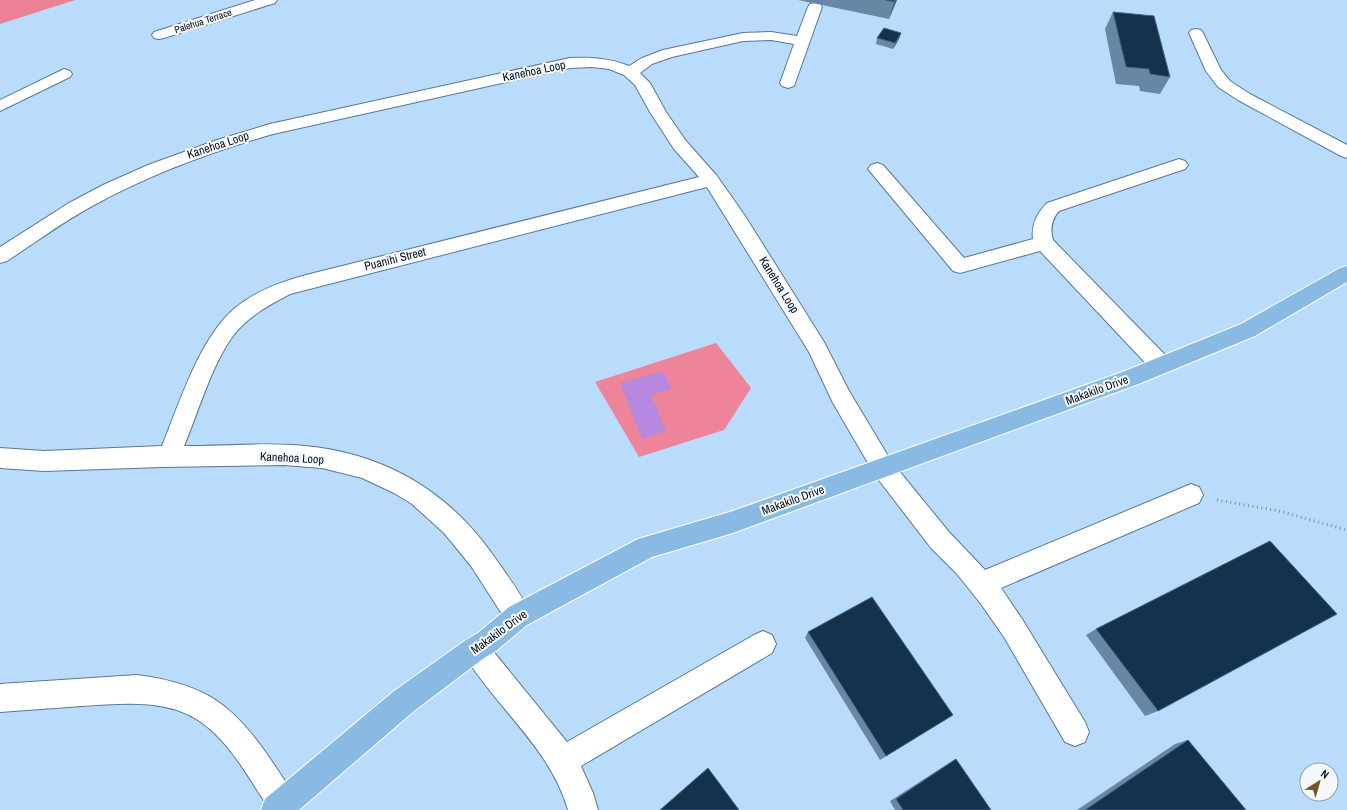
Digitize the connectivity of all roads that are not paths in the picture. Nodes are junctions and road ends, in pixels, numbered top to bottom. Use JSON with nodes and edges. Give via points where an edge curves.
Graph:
{"nodes":[{"id":1,"x":270,"y":0,"type":"edge"},
{"id":2,"x":815,"y":7,"type":"dead end"},
{"id":3,"x":1196,"y":33,"type":"dead end"},
{"id":4,"x":159,"y":35,"type":"dead end"},
{"id":5,"x":803,"y":41,"type":"junction"},
{"id":6,"x":630,"y":72,"type":"junction"},
{"id":7,"x":64,"y":74,"type":"dead end"},
{"id":8,"x":788,"y":83,"type":"dead end"},
{"id":9,"x":0,"y":106,"type":"edge"},
{"id":10,"x":1347,"y":152,"type":"edge"},
{"id":11,"x":1179,"y":165,"type":"dead end"},
{"id":12,"x":877,"y":169,"type":"dead end"},
{"id":13,"x":711,"y":180,"type":"junction"},
{"id":14,"x":1044,"y":243,"type":"junction"},
{"id":15,"x":0,"y":256,"type":"edge"},
{"id":16,"x":1347,"y":273,"type":"edge"},
{"id":17,"x":1161,"y":365,"type":"junction"},
{"id":18,"x":169,"y":456,"type":"junction"},
{"id":19,"x":0,"y":458,"type":"edge"},
{"id":20,"x":883,"y":468,"type":"junction"},
{"id":21,"x":1191,"y":495,"type":"road end"},
{"id":22,"x":980,"y":584,"type":"junction"},
{"id":23,"x":518,"y":616,"type":"junction"},
{"id":24,"x":763,"y":644,"type":"dead end"},
{"id":25,"x":476,"y":649,"type":"junction"},
{"id":26,"x":0,"y":698,"type":"edge"},
{"id":27,"x":1074,"y":732,"type":"dead end"},
{"id":28,"x":563,"y":761,"type":"junction"},
{"id":29,"x":279,"y":808,"type":"edge"},
{"id":30,"x":583,"y":810,"type":"edge"}],
"edges":[{"from":1,"to":4,"type":"street","name":"Palehua Terrace"},
{"from":2,"to":5,"type":"street"},
{"from":3,"to":10,"type":"street","via":[[1214,71],[1224,84]]},
{"from":5,"to":6,"type":"street","via":[[771,36],[743,36],[668,53],[647,61]]},
{"from":5,"to":8,"type":"street"},
{"from":6,"to":13,"type":"street","name":"Kanehoa Loop","via":[[642,83],[680,145]]},
{"from":6,"to":15,"type":"street","name":"Kanehoa Loop","via":[[599,62],[570,63],[270,128],[178,158],[132,178],[86,202]]},
{"from":7,"to":9,"type":"street"},
{"from":11,"to":14,"type":"street","via":[[1052,207],[1042,223]]},
{"from":12,"to":14,"type":"street","via":[[960,266]]},
{"from":13,"to":18,"type":"street","name":"Puanihi Street","via":[[306,282],[272,294],[242,314],[219,339]]},
{"from":13,"to":20,"type":"street","name":"Kanehoa Loop","via":[[817,348],[841,397]]},
{"from":14,"to":17,"type":"street"},
{"from":16,"to":17,"type":"main road","name":"Makakilo Drive","via":[[1248,330]]},
{"from":17,"to":20,"type":"main road","name":"Makakilo Drive"},
{"from":18,"to":19,"type":"street","name":"Kanehoa Loop","via":[[44,461]]},
{"from":18,"to":23,"type":"street","name":"Kanehoa Loop","via":[[299,456],[329,459],[385,476],[410,489],[454,525]]},
{"from":20,"to":22,"type":"street","name":"Kanehoa Loop","via":[[940,540]]},
{"from":20,"to":23,"type":"main road","name":"Makakilo Drive","via":[[733,522],[647,547]]},
{"from":21,"to":22,"type":"street"},
{"from":22,"to":27,"type":"street","name":"Kanehoa Loop","via":[[1013,628]]},
{"from":23,"to":25,"type":"main road","name":"Makakilo Drive"},
{"from":24,"to":28,"type":"street"},
{"from":25,"to":28,"type":"street","via":[[544,733]]},
{"from":25,"to":29,"type":"main road","name":"Makakilo Drive","via":[[404,701]]},
{"from":26,"to":29,"type":"street","via":[[137,689],[157,690],[176,695],[193,702],[224,722],[236,736]]},
{"from":28,"to":30,"type":"street","via":[[580,797]]}]}
